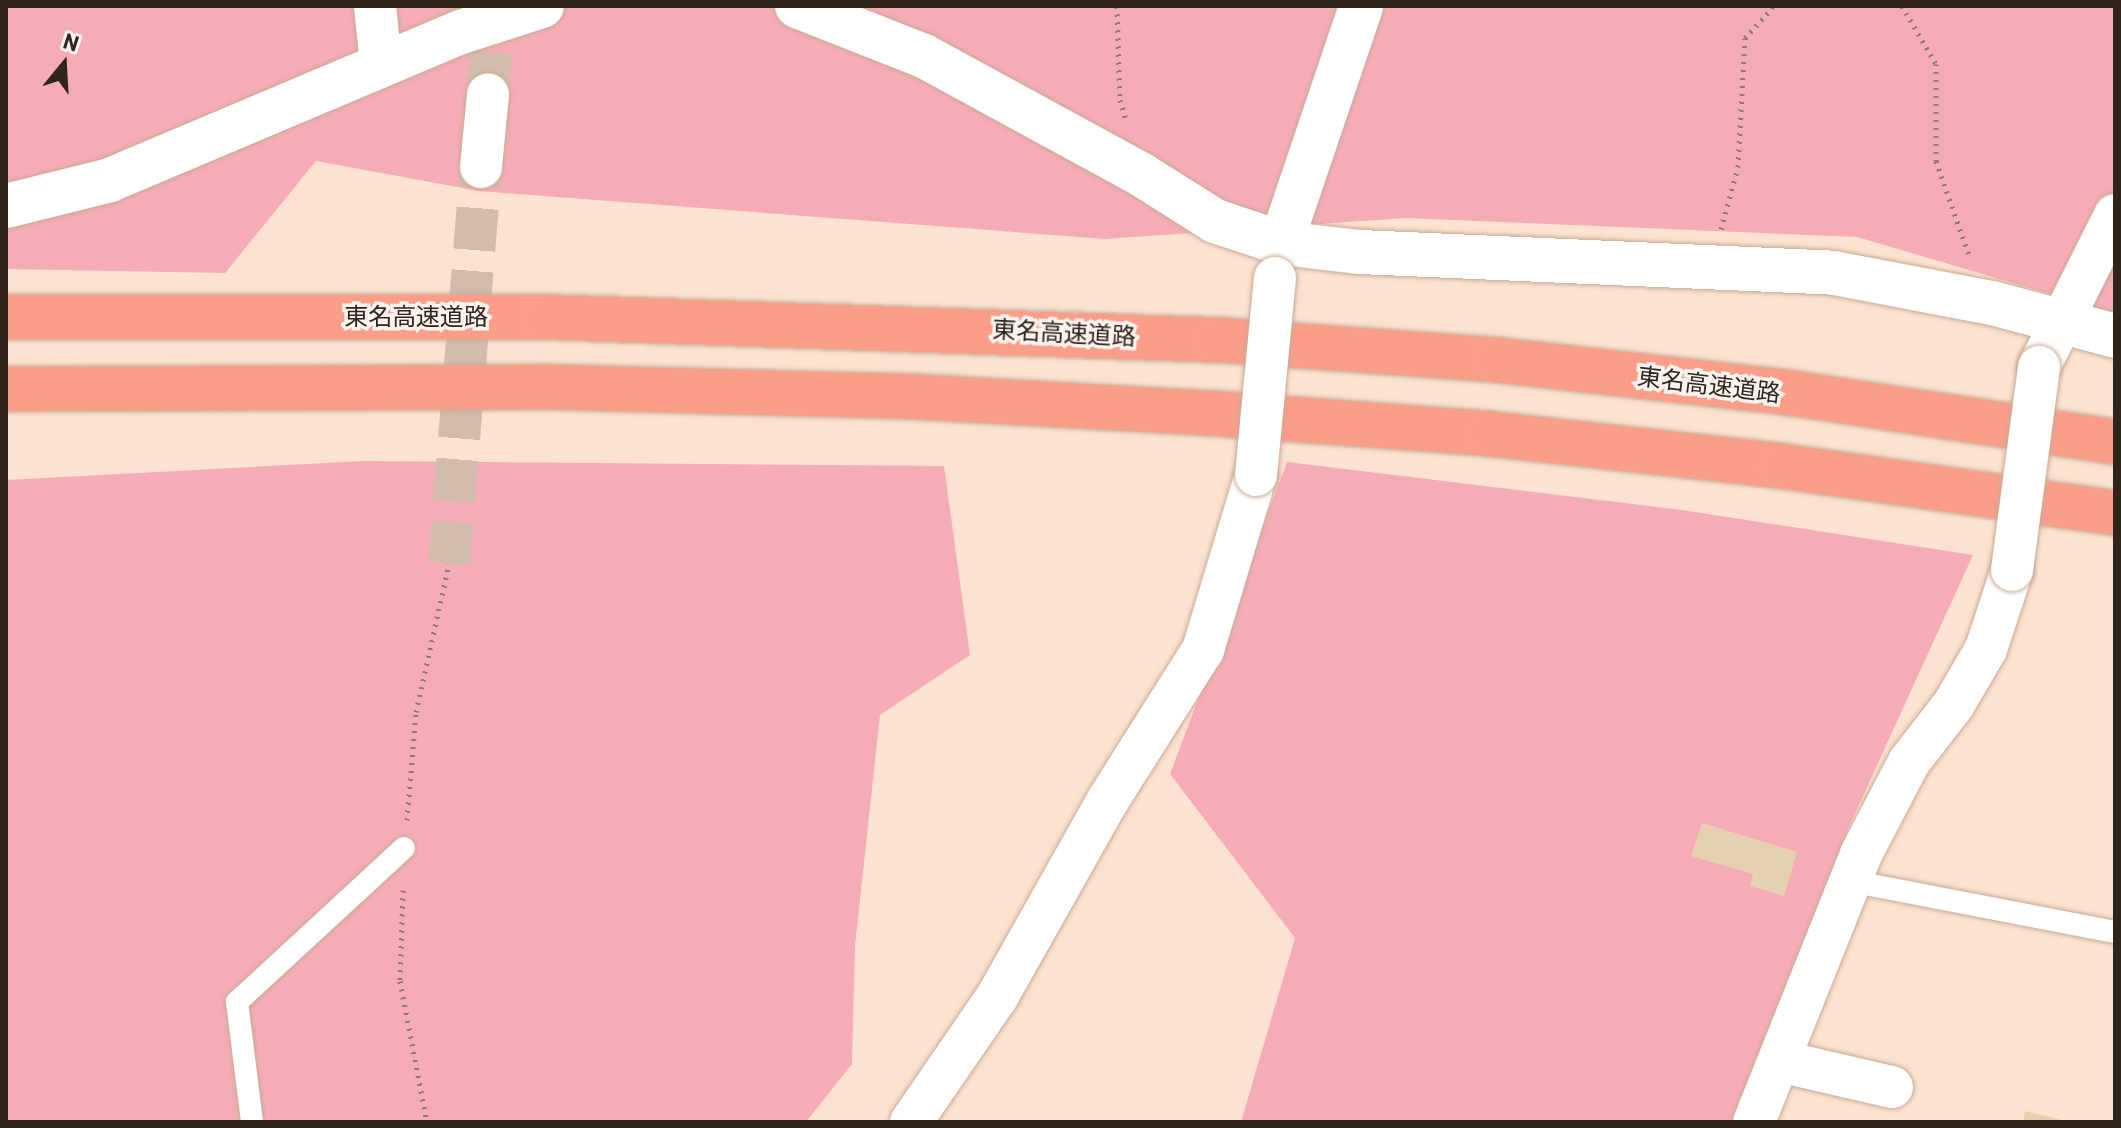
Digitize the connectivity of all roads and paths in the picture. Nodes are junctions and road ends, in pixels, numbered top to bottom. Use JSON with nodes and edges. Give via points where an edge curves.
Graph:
{"nodes":[{"id":1,"x":375,"y":6,"type":"edge"},
{"id":2,"x":542,"y":6,"type":"edge"},
{"id":3,"x":797,"y":6,"type":"edge"},
{"id":4,"x":1117,"y":6,"type":"edge"},
{"id":5,"x":1361,"y":6,"type":"edge"},
{"id":6,"x":1774,"y":6,"type":"edge"},
{"id":7,"x":1902,"y":6,"type":"edge"},
{"id":8,"x":381,"y":64,"type":"junction"},
{"id":9,"x":488,"y":94,"type":"tunnel mouth"},
{"id":10,"x":481,"y":167,"type":"tunnel mouth"},
{"id":11,"x":1142,"y":175,"type":"junction"},
{"id":12,"x":6,"y":206,"type":"edge"},
{"id":13,"x":2115,"y":215,"type":"edge"},
{"id":14,"x":1278,"y":260,"type":"junction"},
{"id":15,"x":1711,"y":265,"type":"junction"},
{"id":16,"x":1992,"y":303,"type":"junction"},
{"id":17,"x":6,"y":317,"type":"edge"},
{"id":18,"x":2057,"y":322,"type":"junction"},
{"id":19,"x":2115,"y":336,"type":"edge"},
{"id":20,"x":6,"y":389,"type":"edge"},
{"id":21,"x":2115,"y":442,"type":"edge"},
{"id":22,"x":2115,"y":513,"type":"edge"},
{"id":23,"x":404,"y":848,"type":"dead end"},
{"id":24,"x":1850,"y":881,"type":"junction"},
{"id":25,"x":2115,"y":932,"type":"edge"},
{"id":26,"x":1779,"y":1061,"type":"junction"},
{"id":27,"x":1892,"y":1087,"type":"dead end"},
{"id":28,"x":252,"y":1122,"type":"edge"},
{"id":29,"x":911,"y":1122,"type":"edge"},
{"id":30,"x":1754,"y":1122,"type":"edge"}],
"edges":[{"from":1,"to":8,"type":"street"},
{"from":2,"to":8,"type":"street"},
{"from":3,"to":11,"type":"street","via":[[924,56]]},
{"from":4,"to":11,"type":"path","via":[[1120,100]]},
{"from":5,"to":14,"type":"street"},
{"from":6,"to":15,"type":"path","via":[[1745,38],[1738,167]]},
{"from":7,"to":16,"type":"path","via":[[1936,64],[1936,161],[1965,248]]},
{"from":8,"to":12,"type":"street","via":[[110,180]]},
{"from":9,"to":10,"type":"street"},
{"from":11,"to":14,"type":"street"},
{"from":13,"to":18,"type":"street","via":[[2093,268]]},
{"from":14,"to":15,"type":"street","via":[[1360,252]]},
{"from":14,"to":29,"type":"street","bridge":true,"via":[[1256,475],[1203,650],[1108,800],[997,997]]},
{"from":15,"to":16,"type":"street","via":[[1834,273]]},
{"from":16,"to":18,"type":"street"},
{"from":17,"to":21,"type":"highway","name":"東名高速道路","via":[[545,317],[1218,340],[1498,360],[1791,393]]},
{"from":18,"to":19,"type":"street"},
{"from":18,"to":24,"type":"street","bridge":true,"via":[[2039,367],[2012,570],[1986,649],[1954,704],[1909,762]]},
{"from":20,"to":22,"type":"highway","via":[[548,387],[919,397],[1193,412],[1506,436],[1781,466]]},
{"from":23,"to":28,"type":"lane","via":[[237,1002]]},
{"from":24,"to":25,"type":"lane"},
{"from":24,"to":26,"type":"street"},
{"from":26,"to":27,"type":"street"},
{"from":26,"to":30,"type":"street"}]}
